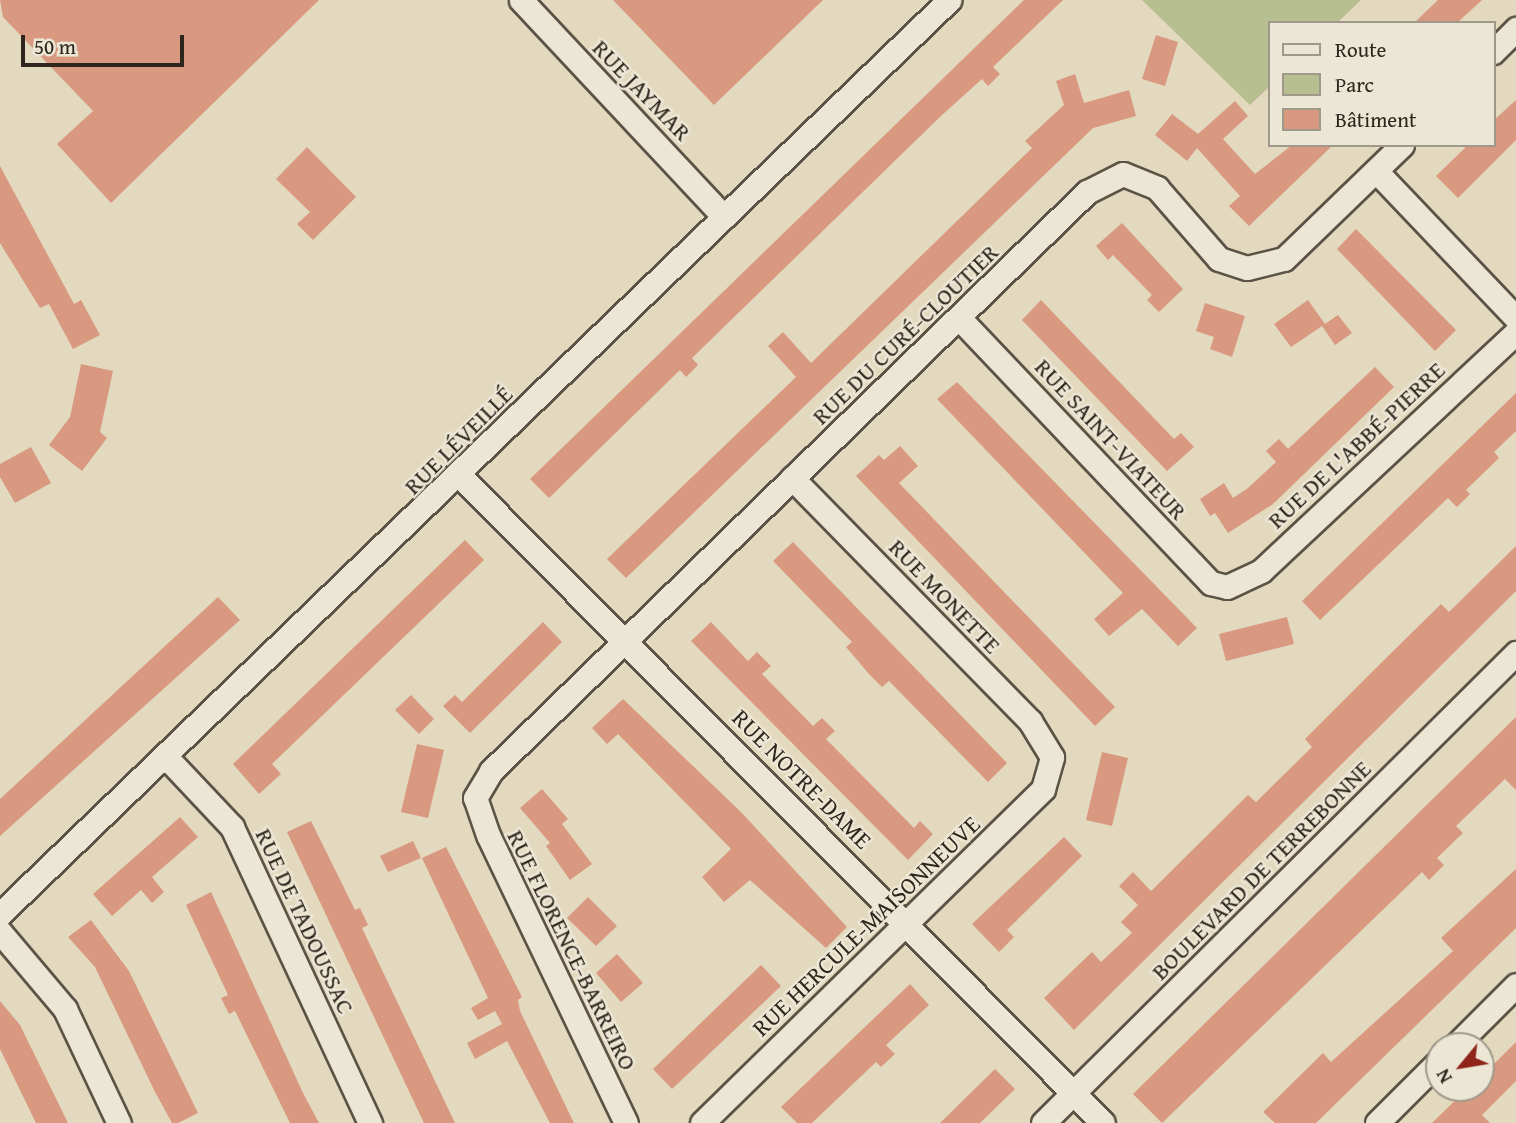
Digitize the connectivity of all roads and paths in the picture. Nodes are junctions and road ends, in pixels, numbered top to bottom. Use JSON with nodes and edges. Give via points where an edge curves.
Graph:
{"nodes":[{"id":1,"x":521,"y":0,"type":"edge"},
{"id":2,"x":949,"y":0,"type":"edge"},
{"id":3,"x":1516,"y":29,"type":"edge"},
{"id":4,"x":1495,"y":50,"type":"edge"},
{"id":5,"x":1400,"y":147,"type":"edge"},
{"id":6,"x":1376,"y":171,"type":"junction"},
{"id":7,"x":724,"y":217,"type":"junction"},
{"id":8,"x":1516,"y":318,"type":"edge"},
{"id":9,"x":961,"y":320,"type":"junction"},
{"id":10,"x":1516,"y":332,"type":"edge"},
{"id":11,"x":460,"y":476,"type":"junction"},
{"id":12,"x":792,"y":478,"type":"junction"},
{"id":13,"x":1227,"y":587,"type":"joint"},
{"id":14,"x":624,"y":640,"type":"junction"},
{"id":15,"x":1516,"y":653,"type":"edge"},
{"id":16,"x":1052,"y":757,"type":"joint"},
{"id":17,"x":167,"y":758,"type":"junction"},
{"id":18,"x":475,"y":798,"type":"joint"},
{"id":19,"x":0,"y":914,"type":"edge"},
{"id":20,"x":910,"y":923,"type":"junction"},
{"id":21,"x":0,"y":932,"type":"edge"},
{"id":22,"x":1516,"y":985,"type":"edge"},
{"id":23,"x":1469,"y":1032,"type":"edge"},
{"id":24,"x":1425,"y":1075,"type":"edge"},
{"id":25,"x":1074,"y":1093,"type":"junction"},
{"id":26,"x":119,"y":1123,"type":"edge"},
{"id":27,"x":370,"y":1123,"type":"edge"},
{"id":28,"x":626,"y":1123,"type":"edge"},
{"id":29,"x":702,"y":1123,"type":"edge"},
{"id":30,"x":1043,"y":1123,"type":"edge"},
{"id":31,"x":1103,"y":1123,"type":"edge"},
{"id":32,"x":1377,"y":1123,"type":"edge"}],
"edges":[{"from":1,"to":7,"type":"street","name":"RUE JAYMAR"},
{"from":2,"to":7,"type":"street","name":"RUE LÉVEILLÉ"},
{"from":3,"to":4,"type":"street"},
{"from":5,"to":6,"type":"street","name":"RUE DU CURÉ-CLOUTIER"},
{"from":6,"to":8,"type":"street"},
{"from":6,"to":9,"type":"street","name":"RUE DU CURÉ-CLOUTIER","via":[[1284,258],[1247,268],[1219,259],[1157,188],[1123,174],[1087,192]]},
{"from":7,"to":11,"type":"street","name":"RUE LÉVEILLÉ"},
{"from":9,"to":12,"type":"street","name":"RUE DU CURÉ-CLOUTIER"},
{"from":9,"to":13,"type":"street","name":"RUE SAINT-VIATEUR","via":[[1211,583]]},
{"from":10,"to":13,"type":"street","name":"RUE DE L'ABBÉ-PIERRE","via":[[1261,571]]},
{"from":11,"to":14,"type":"street","name":"RUE NOTRE-DAME"},
{"from":11,"to":17,"type":"street","name":"RUE LÉVEILLÉ"},
{"from":12,"to":14,"type":"street","name":"RUE DU CURÉ-CLOUTIER"},
{"from":12,"to":16,"type":"street","name":"RUE MONETTE","via":[[1030,721]]},
{"from":14,"to":18,"type":"street","name":"RUE DU CURÉ-CLOUTIER","via":[[491,771]]},
{"from":14,"to":20,"type":"street","name":"RUE NOTRE-DAME"},
{"from":15,"to":25,"type":"street","name":"BOULEVARD DE TERREBONNE"},
{"from":16,"to":20,"type":"street","name":"RUE HERCULE-MAISONNEUVE","via":[[1043,789]]},
{"from":17,"to":19,"type":"street","name":"RUE LÉVEILLÉ"},
{"from":17,"to":27,"type":"street","name":"RUE DE TADOUSSAC","via":[[232,827]]},
{"from":18,"to":28,"type":"street","name":"RUE FLORENCE-BARREIRO","via":[[488,835]]},
{"from":20,"to":25,"type":"street","name":"RUE NOTRE-DAME"},
{"from":20,"to":29,"type":"street","name":"RUE HERCULE-MAISONNEUVE"},
{"from":21,"to":26,"type":"street","via":[[65,1009]]},
{"from":22,"to":23,"type":"street"},
{"from":24,"to":32,"type":"street"},
{"from":25,"to":30,"type":"street","name":"BOULEVARD DE TERREBONNE"},
{"from":25,"to":31,"type":"street","name":"RUE NOTRE-DAME"}]}
